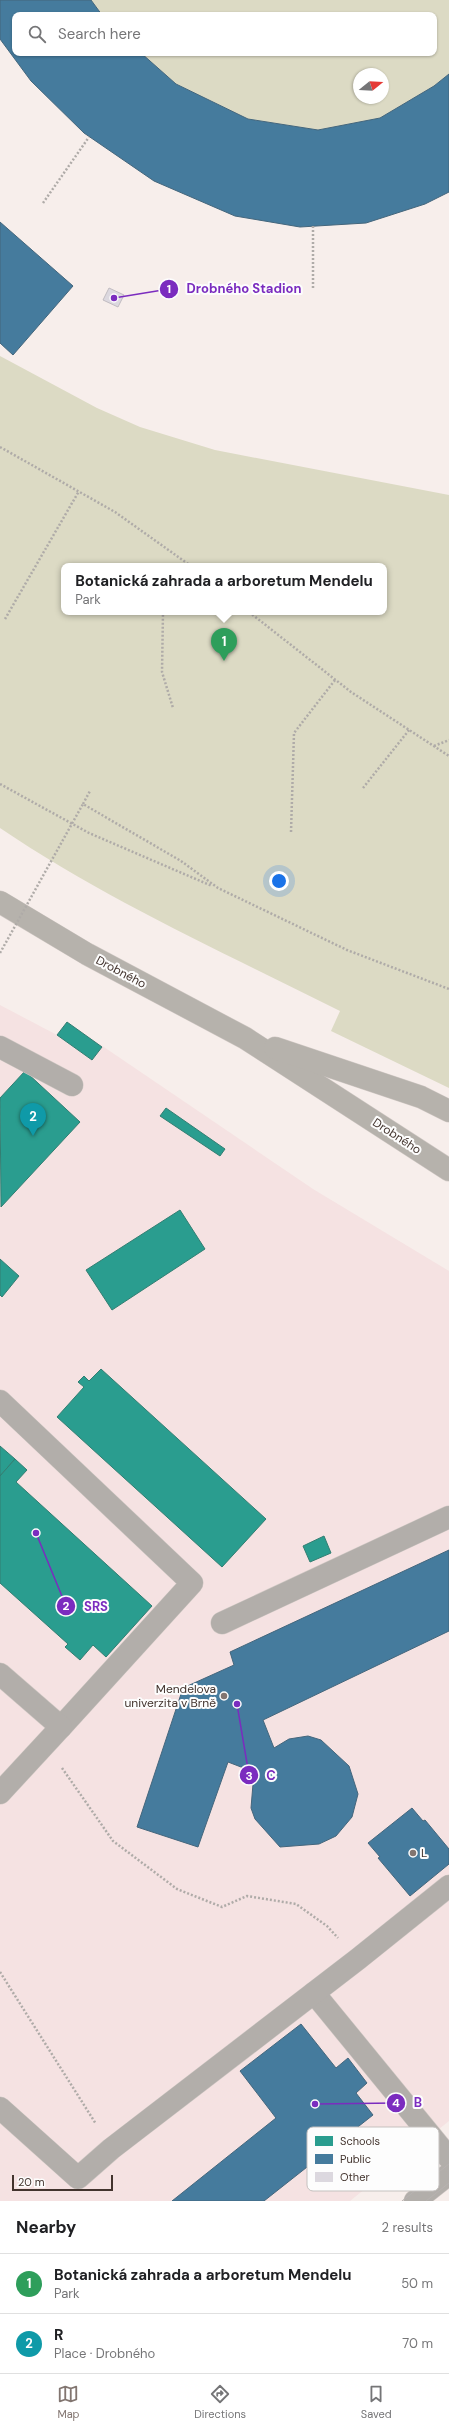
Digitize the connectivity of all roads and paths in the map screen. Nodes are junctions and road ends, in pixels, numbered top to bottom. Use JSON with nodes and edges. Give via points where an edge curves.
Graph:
{"nodes":[{"id":1,"x":89,"y":137,"type":"dead end"},
{"id":2,"x":43,"y":203,"type":"dead end"},
{"id":3,"x":312,"y":226,"type":"dead end"},
{"id":4,"x":313,"y":289,"type":"dead end"},
{"id":5,"x":0,"y":447,"type":"edge"},
{"id":6,"x":79,"y":491,"type":"junction"},
{"id":7,"x":187,"y":563,"type":"edge"},
{"id":8,"x":163,"y":615,"type":"edge"},
{"id":9,"x":253,"y":615,"type":"edge"},
{"id":10,"x":5,"y":619,"type":"dead end"},
{"id":11,"x":335,"y":680,"type":"junction"},
{"id":12,"x":173,"y":708,"type":"dead end"},
{"id":13,"x":409,"y":730,"type":"junction"},
{"id":14,"x":449,"y":740,"type":"edge"},
{"id":15,"x":434,"y":746,"type":"junction"},
{"id":16,"x":449,"y":756,"type":"edge"},
{"id":17,"x":0,"y":784,"type":"edge"},
{"id":18,"x":364,"y":788,"type":"dead end"},
{"id":19,"x":90,"y":791,"type":"dead end"},
{"id":20,"x":83,"y":804,"type":"junction"},
{"id":21,"x":291,"y":832,"type":"dead end"},
{"id":22,"x":218,"y":888,"type":"junction"},
{"id":23,"x":0,"y":902,"type":"edge"},
{"id":24,"x":0,"y":953,"type":"edge"},
{"id":25,"x":449,"y":989,"type":"edge"},
{"id":26,"x":245,"y":1038,"type":"junction"},
{"id":27,"x":0,"y":1047,"type":"edge"},
{"id":28,"x":72,"y":1085,"type":"dead end"},
{"id":29,"x":449,"y":1111,"type":"edge"},
{"id":30,"x":449,"y":1170,"type":"edge"},
{"id":31,"x":0,"y":1401,"type":"edge"},
{"id":32,"x":449,"y":1517,"type":"edge"},
{"id":33,"x":222,"y":1622,"type":"dead end"},
{"id":34,"x":0,"y":1674,"type":"edge"},
{"id":35,"x":61,"y":1727,"type":"junction"},
{"id":36,"x":61,"y":1767,"type":"dead end"},
{"id":37,"x":0,"y":1793,"type":"edge"},
{"id":38,"x":449,"y":1886,"type":"edge"},
{"id":39,"x":358,"y":1959,"type":"junction"},
{"id":40,"x":0,"y":1972,"type":"edge"},
{"id":41,"x":314,"y":1993,"type":"junction"},
{"id":42,"x":0,"y":2108,"type":"edge"},
{"id":43,"x":424,"y":2127,"type":"edge"},
{"id":44,"x":439,"y":2146,"type":"edge"},
{"id":45,"x":111,"y":2149,"type":"junction"},
{"id":46,"x":449,"y":2158,"type":"edge"},
{"id":47,"x":449,"y":2174,"type":"edge"},
{"id":48,"x":439,"y":2182,"type":"edge"},
{"id":49,"x":428,"y":2191,"type":"edge"},
{"id":50,"x":415,"y":2201,"type":"edge"}],
"edges":[{"from":1,"to":2,"type":"path"},
{"from":3,"to":4,"type":"path"},
{"from":5,"to":6,"type":"path"},
{"from":6,"to":7,"type":"path","via":[[115,512]]},
{"from":6,"to":10,"type":"path"},
{"from":8,"to":12,"type":"path","via":[[162,672]]},
{"from":9,"to":11,"type":"path"},
{"from":11,"to":13,"type":"path"},
{"from":11,"to":21,"type":"path","via":[[294,733]]},
{"from":13,"to":15,"type":"path"},
{"from":13,"to":18,"type":"path"},
{"from":14,"to":15,"type":"path"},
{"from":15,"to":16,"type":"path"},
{"from":17,"to":22,"type":"path","via":[[114,845]]},
{"from":19,"to":20,"type":"path"},
{"from":20,"to":22,"type":"path","bridge":true,"via":[[181,861]]},
{"from":20,"to":24,"type":"path","bridge":true},
{"from":22,"to":25,"type":"path","via":[[347,950]]},
{"from":23,"to":26,"type":"main road","name":"Drobného","via":[[87,954]]},
{"from":26,"to":29,"type":"main road","name":"Drobného","via":[[421,1097]]},
{"from":26,"to":30,"type":"main road","name":"Drobného"},
{"from":27,"to":28,"type":"street"},
{"from":31,"to":35,"type":"street","via":[[192,1583]]},
{"from":32,"to":33,"type":"street"},
{"from":34,"to":35,"type":"street"},
{"from":35,"to":37,"type":"street"},
{"from":36,"to":39,"type":"path","via":[[112,1841],[176,1889],[222,1907],[247,1896],[296,1904],[327,1926]]},
{"from":38,"to":39,"type":"street"},
{"from":39,"to":41,"type":"street"},
{"from":40,"to":45,"type":"path"},
{"from":41,"to":43,"type":"street"},
{"from":41,"to":45,"type":"street"},
{"from":42,"to":45,"type":"street","via":[[78,2178]]},
{"from":44,"to":46,"type":"street"},
{"from":47,"to":48,"type":"street"},
{"from":49,"to":50,"type":"street"}]}
